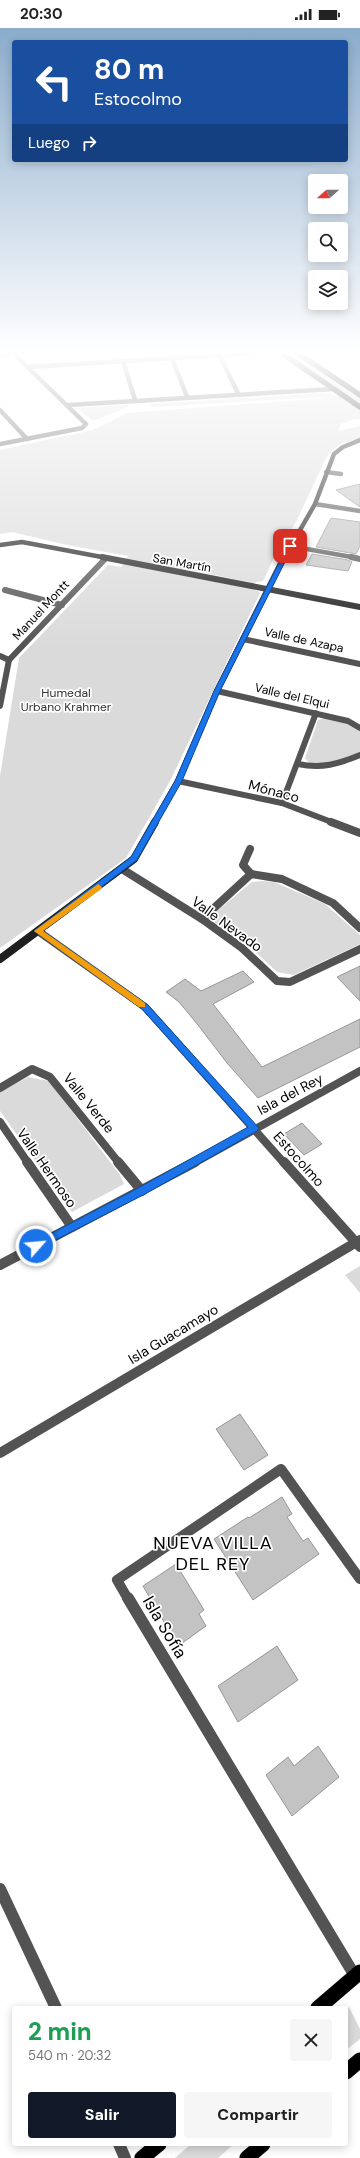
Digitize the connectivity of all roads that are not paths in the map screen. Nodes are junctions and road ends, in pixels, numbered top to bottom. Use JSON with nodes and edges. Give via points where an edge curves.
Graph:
{"nodes":[{"id":1,"x":337,"y":451,"type":"edge"},
{"id":2,"x":326,"y":472,"type":"junction"},
{"id":3,"x":341,"y":474,"type":"dead end"},
{"id":4,"x":315,"y":504,"type":"junction"},
{"id":5,"x":360,"y":511,"type":"edge"},
{"id":6,"x":0,"y":545,"type":"edge"},
{"id":7,"x":290,"y":546,"type":"junction"},
{"id":8,"x":105,"y":558,"type":"junction"},
{"id":9,"x":360,"y":559,"type":"edge"},
{"id":10,"x":269,"y":589,"type":"junction"},
{"id":11,"x":5,"y":590,"type":"dead end"},
{"id":12,"x":62,"y":605,"type":"junction"},
{"id":13,"x":360,"y":607,"type":"edge"},
{"id":14,"x":243,"y":639,"type":"junction"},
{"id":15,"x":0,"y":656,"type":"edge"},
{"id":16,"x":9,"y":660,"type":"junction"},
{"id":17,"x":360,"y":664,"type":"edge"},
{"id":18,"x":217,"y":691,"type":"junction"},
{"id":19,"x":0,"y":706,"type":"edge"},
{"id":20,"x":316,"y":713,"type":"junction"},
{"id":21,"x":360,"y":728,"type":"edge"},
{"id":22,"x":360,"y":755,"type":"edge"},
{"id":23,"x":298,"y":764,"type":"junction"},
{"id":24,"x":178,"y":781,"type":"junction"},
{"id":25,"x":282,"y":803,"type":"junction"},
{"id":26,"x":360,"y":833,"type":"edge"},
{"id":27,"x":250,"y":850,"type":"dead end"},
{"id":28,"x":122,"y":869,"type":"junction"},
{"id":29,"x":251,"y":874,"type":"junction"},
{"id":30,"x":202,"y":919,"type":"junction"},
{"id":31,"x":360,"y":928,"type":"edge"},
{"id":32,"x":38,"y":931,"type":"junction"},
{"id":33,"x":360,"y":949,"type":"edge"},
{"id":34,"x":0,"y":959,"type":"edge"},
{"id":35,"x":360,"y":1071,"type":"edge"},
{"id":36,"x":0,"y":1088,"type":"edge"},
{"id":37,"x":0,"y":1122,"type":"edge"},
{"id":38,"x":254,"y":1128,"type":"junction"},
{"id":39,"x":142,"y":1191,"type":"junction"},
{"id":40,"x":72,"y":1227,"type":"junction"},
{"id":41,"x":359,"y":1243,"type":"edge"},
{"id":42,"x":0,"y":1265,"type":"edge"},
{"id":43,"x":0,"y":1453,"type":"edge"},
{"id":44,"x":360,"y":1579,"type":"edge"},
{"id":45,"x":0,"y":1889,"type":"edge"},
{"id":46,"x":358,"y":1974,"type":"edge"},
{"id":47,"x":55,"y":2006,"type":"edge"},
{"id":48,"x":320,"y":2006,"type":"edge"},
{"id":49,"x":360,"y":2060,"type":"edge"},
{"id":50,"x":348,"y":2070,"type":"edge"},
{"id":51,"x":120,"y":2146,"type":"edge"},
{"id":52,"x":157,"y":2146,"type":"edge"},
{"id":53,"x":126,"y":2158,"type":"edge"},
{"id":54,"x":142,"y":2158,"type":"edge"}],
"edges":[{"from":1,"to":2,"type":"street"},
{"from":2,"to":3,"type":"street"},
{"from":2,"to":4,"type":"street"},
{"from":4,"to":5,"type":"street"},
{"from":4,"to":7,"type":"street"},
{"from":6,"to":8,"type":"street","name":"San Martín","via":[[22,542]]},
{"from":7,"to":9,"type":"street"},
{"from":7,"to":10,"type":"street"},
{"from":8,"to":10,"type":"street","name":"San Martín"},
{"from":8,"to":12,"type":"street","name":"Manuel Montt"},
{"from":10,"to":13,"type":"street","name":"San Martín"},
{"from":10,"to":14,"type":"street"},
{"from":11,"to":12,"type":"street"},
{"from":12,"to":16,"type":"street","name":"Manuel Montt"},
{"from":14,"to":17,"type":"street","name":"Valle de Azapa"},
{"from":14,"to":18,"type":"street"},
{"from":15,"to":16,"type":"street"},
{"from":16,"to":19,"type":"street","name":"Manuel Montt"},
{"from":18,"to":20,"type":"street","name":"Valle del Elqui"},
{"from":18,"to":24,"type":"street"},
{"from":20,"to":21,"type":"street","name":"Valle del Elqui","via":[[348,720]]},
{"from":20,"to":23,"type":"street"},
{"from":22,"to":23,"type":"street","via":[[330,768]]},
{"from":23,"to":25,"type":"street"},
{"from":24,"to":25,"type":"street","name":"Mónaco"},
{"from":24,"to":28,"type":"street","via":[[134,859]]},
{"from":25,"to":26,"type":"street","name":"Mónaco"},
{"from":27,"to":29,"type":"street","via":[[243,865]]},
{"from":28,"to":30,"type":"street","name":"Valle Nevado"},
{"from":28,"to":32,"type":"street"},
{"from":29,"to":30,"type":"street"},
{"from":29,"to":31,"type":"street","via":[[282,879],[333,904]]},
{"from":30,"to":33,"type":"street","name":"Valle Nevado","via":[[242,948],[277,981],[290,982]]},
{"from":32,"to":34,"type":"street"},
{"from":32,"to":38,"type":"street","name":"Estocolmo","via":[[145,1007]]},
{"from":35,"to":38,"type":"street","name":"Isla del Rey"},
{"from":36,"to":39,"type":"street","name":"Valle Verde","via":[[32,1069],[50,1077]]},
{"from":37,"to":40,"type":"street","name":"Valle Hermoso"},
{"from":38,"to":39,"type":"street","name":"Isla del Rey"},
{"from":38,"to":41,"type":"street","name":"Estocolmo"},
{"from":39,"to":40,"type":"street","name":"Isla del Rey"},
{"from":40,"to":42,"type":"street","name":"Isla del Rey"},
{"from":41,"to":43,"type":"street","name":"Isla Guacamayo"},
{"from":44,"to":46,"type":"street","name":"Isla Sofía","via":[[281,1469],[117,1580]]},
{"from":45,"to":47,"type":"street"},
{"from":46,"to":48,"type":"main road"},
{"from":49,"to":50,"type":"main road"},
{"from":51,"to":53,"type":"street"},
{"from":52,"to":54,"type":"main road"}]}
